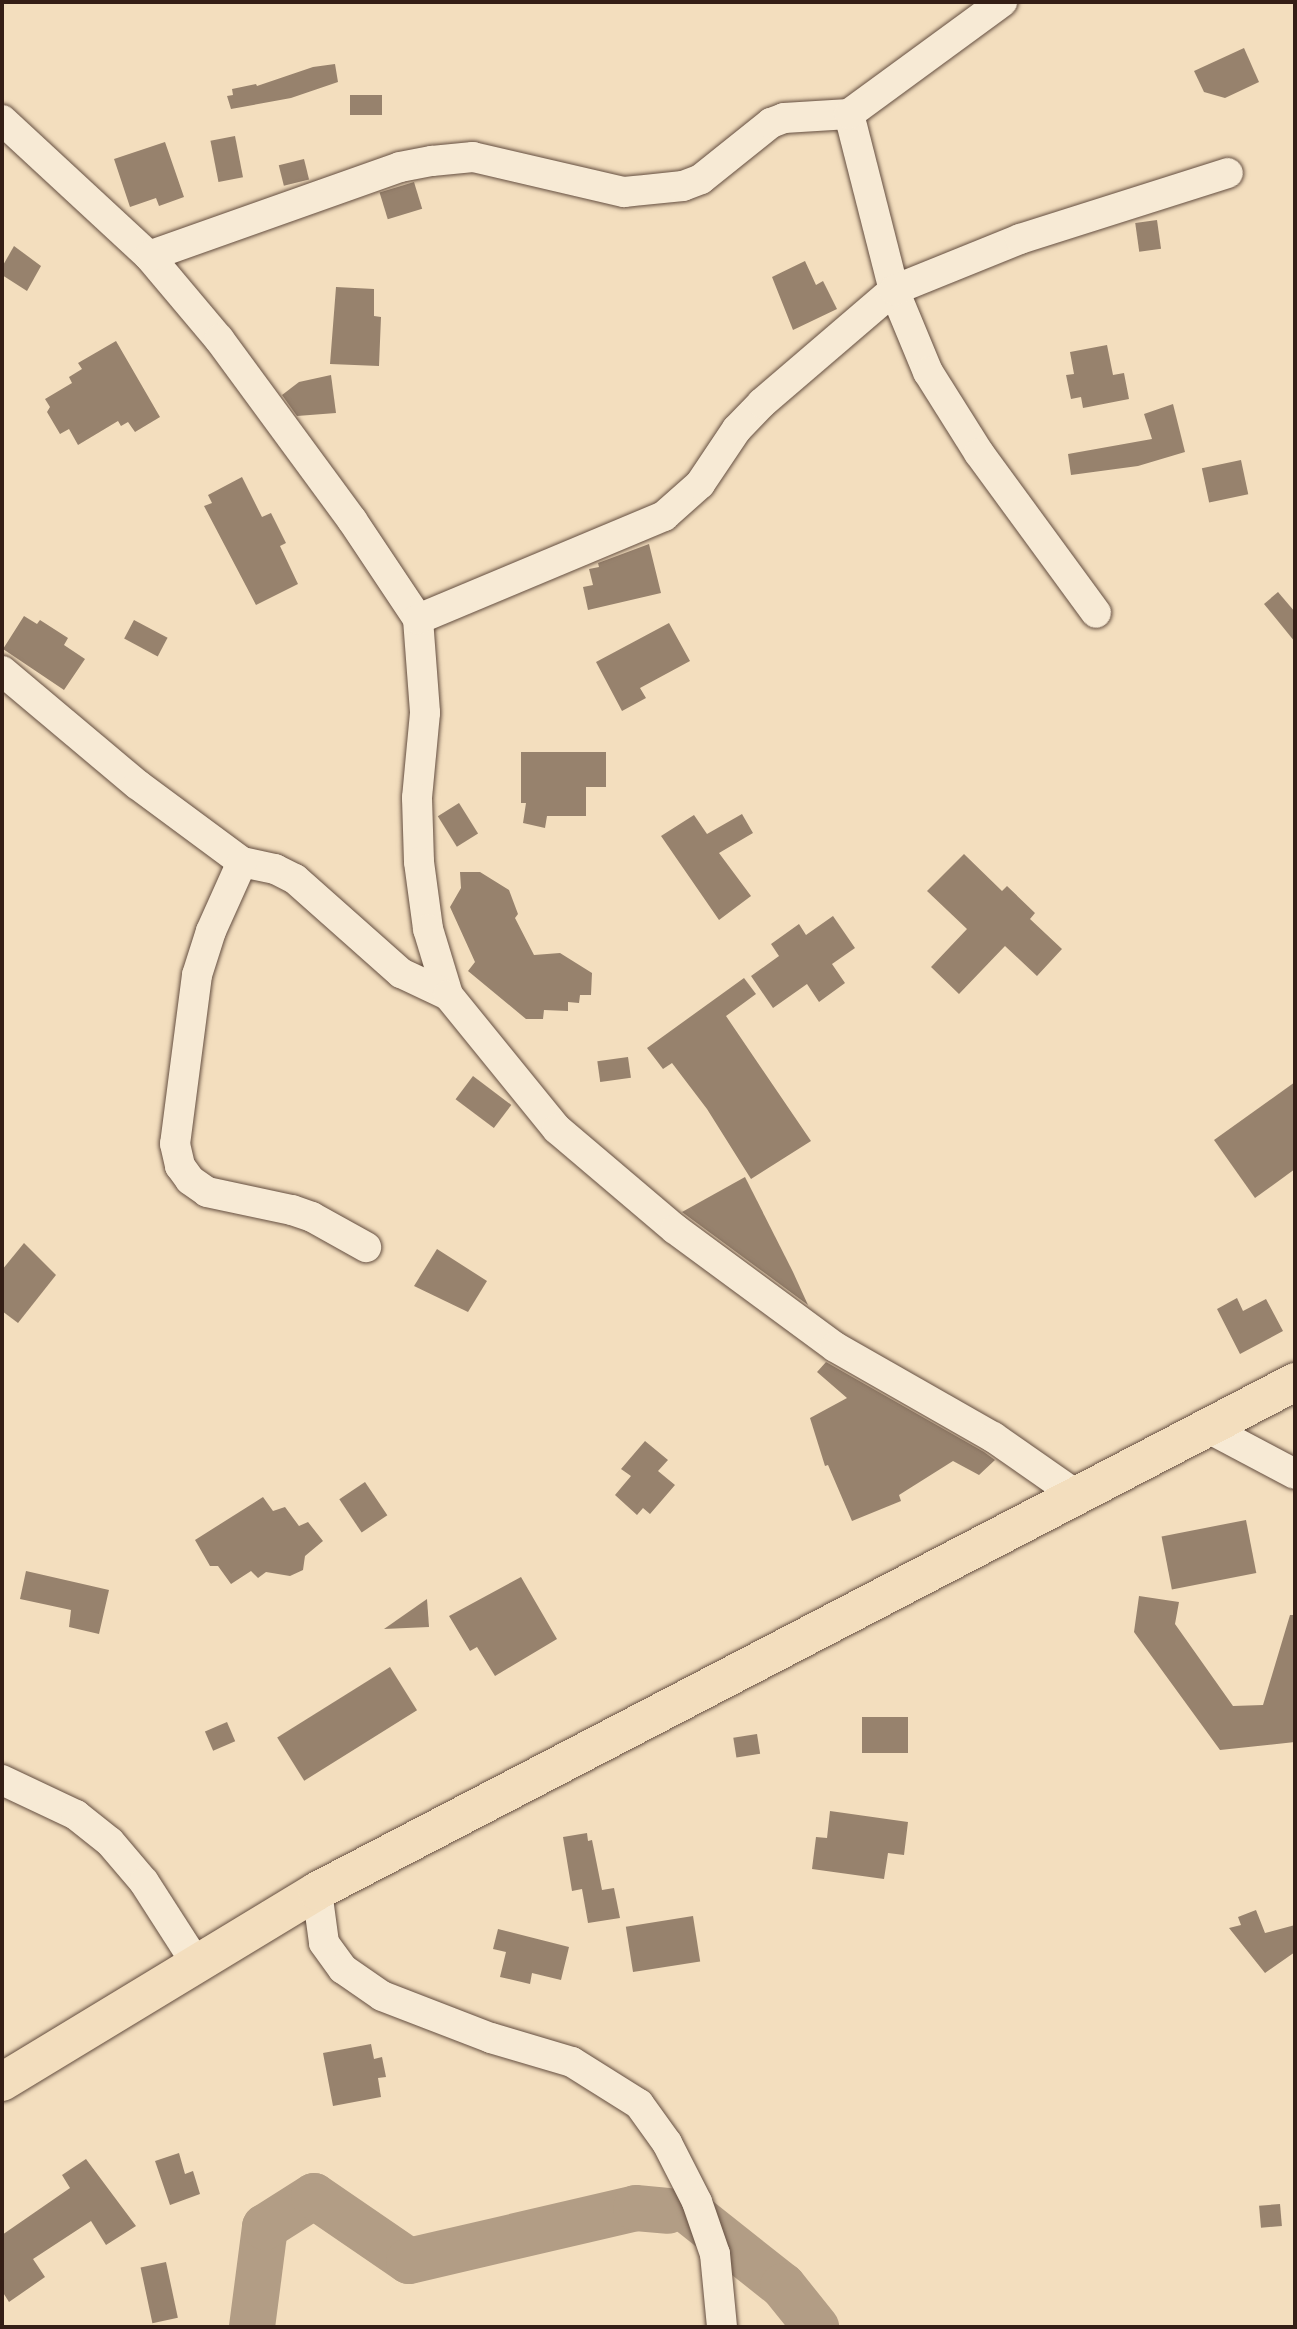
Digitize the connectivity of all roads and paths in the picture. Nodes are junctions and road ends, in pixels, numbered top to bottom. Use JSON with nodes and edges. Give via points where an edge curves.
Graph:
{"nodes":[{"id":1,"x":1002,"y":2,"type":"edge"},
{"id":2,"x":849,"y":114,"type":"junction"},
{"id":3,"x":2,"y":120,"type":"edge"},
{"id":4,"x":1228,"y":173,"type":"dead end"},
{"id":5,"x":149,"y":256,"type":"junction"},
{"id":6,"x":894,"y":289,"type":"junction"},
{"id":7,"x":1096,"y":613,"type":"dead end"},
{"id":8,"x":418,"y":619,"type":"junction"},
{"id":9,"x":2,"y":671,"type":"edge"},
{"id":10,"x":242,"y":862,"type":"junction"},
{"id":11,"x":448,"y":995,"type":"junction"},
{"id":12,"x":366,"y":1247,"type":"dead end"},
{"id":13,"x":1295,"y":1382,"type":"edge"},
{"id":14,"x":1210,"y":1429,"type":"junction"},
{"id":15,"x":1295,"y":1474,"type":"edge"},
{"id":16,"x":1079,"y":1496,"type":"junction"},
{"id":17,"x":2,"y":1780,"type":"edge"},
{"id":18,"x":317,"y":1891,"type":"junction"},
{"id":19,"x":196,"y":1963,"type":"junction"},
{"id":20,"x":2,"y":2082,"type":"edge"},
{"id":21,"x":722,"y":2327,"type":"edge"}],
"edges":[{"from":1,"to":2,"type":"street"},
{"from":2,"to":5,"type":"street","via":[[771,123],[701,179],[683,186],[624,192],[473,157],[432,161],[400,167]]},
{"from":2,"to":6,"type":"street"},
{"from":3,"to":5,"type":"street"},
{"from":4,"to":6,"type":"street","via":[[1020,239]]},
{"from":5,"to":8,"type":"street","via":[[227,350],[352,520]]},
{"from":6,"to":7,"type":"street","via":[[928,372],[979,453]]},
{"from":6,"to":8,"type":"street","via":[[762,402],[737,429],[700,484],[664,516]]},
{"from":8,"to":11,"type":"street","via":[[425,713],[417,798],[419,862],[428,929]]},
{"from":9,"to":10,"type":"street","via":[[138,785]]},
{"from":10,"to":11,"type":"street","via":[[275,869],[295,880],[374,953],[401,973]]},
{"from":10,"to":12,"type":"street","via":[[197,975],[175,1144],[180,1166],[190,1181],[207,1192],[292,1210]]},
{"from":11,"to":16,"type":"street","via":[[557,1129],[675,1229],[835,1348],[993,1437]]},
{"from":13,"to":14,"type":"main road"},
{"from":14,"to":15,"type":"street"},
{"from":14,"to":16,"type":"main road"},
{"from":16,"to":18,"type":"main road"},
{"from":17,"to":19,"type":"street","via":[[76,1815],[110,1842],[144,1882]]},
{"from":18,"to":19,"type":"main road"},
{"from":18,"to":21,"type":"street","via":[[324,1943],[343,1969],[382,1996],[491,2038],[572,2062],[639,2104],[667,2143],[697,2202],[715,2254]]},
{"from":19,"to":20,"type":"main road"}]}
